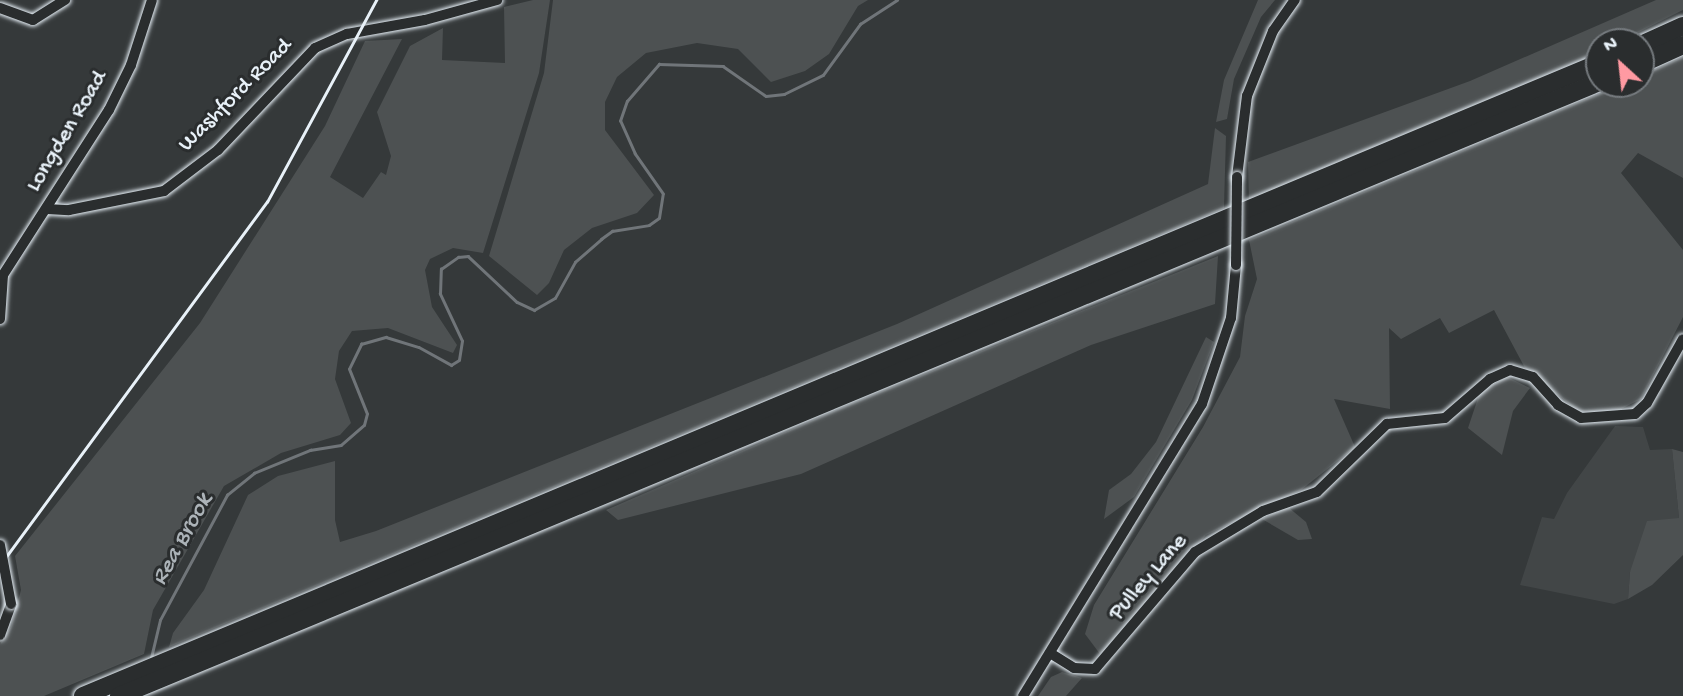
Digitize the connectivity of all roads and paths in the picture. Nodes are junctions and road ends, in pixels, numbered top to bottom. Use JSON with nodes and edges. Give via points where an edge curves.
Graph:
{"nodes":[{"id":1,"x":65,"y":0,"type":"edge"},
{"id":2,"x":152,"y":0,"type":"edge"},
{"id":3,"x":497,"y":0,"type":"edge"},
{"id":4,"x":1295,"y":0,"type":"edge"},
{"id":5,"x":0,"y":8,"type":"edge"},
{"id":6,"x":1683,"y":26,"type":"edge"},
{"id":7,"x":1655,"y":39,"type":"edge"},
{"id":8,"x":1683,"y":45,"type":"edge"},
{"id":9,"x":1655,"y":58,"type":"edge"},
{"id":10,"x":1585,"y":70,"type":"edge"},
{"id":11,"x":1585,"y":88,"type":"edge"},
{"id":12,"x":47,"y":209,"type":"junction"},
{"id":13,"x":0,"y":257,"type":"edge"},
{"id":14,"x":12,"y":257,"type":"junction"},
{"id":15,"x":0,"y":292,"type":"edge"},
{"id":16,"x":0,"y":319,"type":"edge"},
{"id":17,"x":1683,"y":339,"type":"edge"},
{"id":18,"x":0,"y":545,"type":"edge"},
{"id":19,"x":0,"y":635,"type":"edge"},
{"id":20,"x":1050,"y":653,"type":"junction"},
{"id":21,"x":170,"y":666,"type":"junction"},
{"id":22,"x":124,"y":694,"type":"edge"},
{"id":23,"x":83,"y":696,"type":"edge"},
{"id":24,"x":1023,"y":696,"type":"edge"}],
"edges":[{"from":1,"to":5,"type":"street","via":[[33,20]]},
{"from":2,"to":12,"type":"street","name":"Longden Road","via":[[131,65],[109,110]]},
{"from":3,"to":12,"type":"street","name":"Washford Road","via":[[425,20],[347,34],[315,48],[218,150],[164,191],[69,211]]},
{"from":4,"to":20,"type":"street","name":"Pulley Lane","bridge":true,"via":[[1273,31],[1247,96],[1237,177],[1231,318],[1202,404]]},
{"from":6,"to":7,"type":"highway"},
{"from":8,"to":9,"type":"highway"},
{"from":10,"to":21,"type":"highway"},
{"from":11,"to":21,"type":"highway"},
{"from":12,"to":14,"type":"street","name":"Longden Road"},
{"from":13,"to":14,"type":"street"},
{"from":14,"to":15,"type":"street","name":"Longden Road"},
{"from":15,"to":16,"type":"street","name":"Longden Road"},
{"from":17,"to":20,"type":"street","name":"Pulley Lane","via":[[1647,403],[1635,414],[1581,418],[1558,405],[1533,377],[1510,370],[1490,379],[1445,418],[1387,424],[1317,492],[1263,511],[1195,552],[1095,669],[1074,668]]},
{"from":18,"to":19,"type":"street","bridge":true,"via":[[10,604]]},
{"from":20,"to":24,"type":"street","name":"Pulley Lane"},
{"from":21,"to":22,"type":"highway"},
{"from":21,"to":23,"type":"highway","via":[[137,673]]}]}
